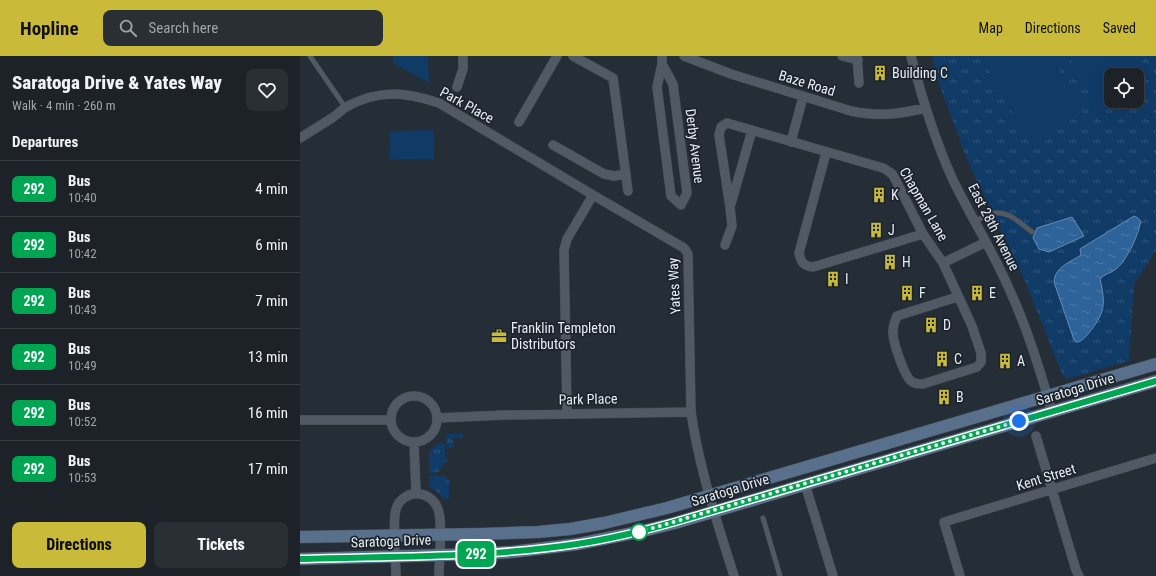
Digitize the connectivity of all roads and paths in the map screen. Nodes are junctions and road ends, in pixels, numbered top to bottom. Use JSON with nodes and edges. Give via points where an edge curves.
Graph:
{"nodes":[{"id":1,"x":310,"y":56,"type":"edge"},
{"id":2,"x":463,"y":56,"type":"edge"},
{"id":3,"x":471,"y":56,"type":"edge"},
{"id":4,"x":557,"y":56,"type":"edge"},
{"id":5,"x":573,"y":56,"type":"edge"},
{"id":6,"x":684,"y":56,"type":"edge"},
{"id":7,"x":842,"y":56,"type":"edge"},
{"id":8,"x":911,"y":56,"type":"edge"},
{"id":9,"x":857,"y":58,"type":"edge"},
{"id":10,"x":662,"y":60,"type":"edge"},
{"id":11,"x":463,"y":69,"type":"junction"},
{"id":12,"x":859,"y":83,"type":"dead end"},
{"id":13,"x":457,"y":87,"type":"dead end"},
{"id":14,"x":803,"y":97,"type":"junction"},
{"id":15,"x":345,"y":107,"type":"junction"},
{"id":16,"x":926,"y":108,"type":"junction"},
{"id":17,"x":519,"y":122,"type":"dead end"},
{"id":18,"x":752,"y":130,"type":"junction"},
{"id":19,"x":300,"y":138,"type":"edge"},
{"id":20,"x":791,"y":142,"type":"junction"},
{"id":21,"x":553,"y":145,"type":"dead end"},
{"id":22,"x":826,"y":153,"type":"junction"},
{"id":23,"x":626,"y":174,"type":"junction"},
{"id":24,"x":628,"y":191,"type":"dead end"},
{"id":25,"x":593,"y":195,"type":"junction"},
{"id":26,"x":730,"y":207,"type":"junction"},
{"id":27,"x":975,"y":222,"type":"junction"},
{"id":28,"x":1032,"y":232,"type":"dead end"},
{"id":29,"x":923,"y":234,"type":"junction"},
{"id":30,"x":986,"y":242,"type":"junction"},
{"id":31,"x":725,"y":245,"type":"dead end"},
{"id":32,"x":943,"y":263,"type":"junction"},
{"id":33,"x":957,"y":297,"type":"junction"},
{"id":34,"x":1156,"y":364,"type":"edge"},
{"id":35,"x":1156,"y":381,"type":"edge"},
{"id":36,"x":1048,"y":396,"type":"junction"},
{"id":37,"x":1052,"y":411,"type":"junction"},
{"id":38,"x":691,"y":412,"type":"junction"},
{"id":39,"x":567,"y":413,"type":"junction"},
{"id":40,"x":437,"y":418,"type":"junction"},
{"id":41,"x":300,"y":420,"type":"edge"},
{"id":42,"x":392,"y":420,"type":"junction"},
{"id":43,"x":1036,"y":436,"type":"dead end"},
{"id":44,"x":414,"y":442,"type":"junction"},
{"id":45,"x":1156,"y":458,"type":"edge"},
{"id":46,"x":805,"y":484,"type":"junction"},
{"id":47,"x":1052,"y":490,"type":"junction"},
{"id":48,"x":416,"y":493,"type":"junction"},
{"id":49,"x":709,"y":496,"type":"junction"},
{"id":50,"x":714,"y":511,"type":"junction"},
{"id":51,"x":763,"y":518,"type":"dead end"},
{"id":52,"x":395,"y":535,"type":"junction"},
{"id":53,"x":440,"y":535,"type":"junction"},
{"id":54,"x":300,"y":537,"type":"edge"},
{"id":55,"x":439,"y":555,"type":"junction"},
{"id":56,"x":396,"y":556,"type":"junction"},
{"id":57,"x":300,"y":559,"type":"edge"},
{"id":58,"x":396,"y":576,"type":"edge"},
{"id":59,"x":439,"y":576,"type":"edge"},
{"id":60,"x":734,"y":576,"type":"edge"},
{"id":61,"x":780,"y":576,"type":"edge"},
{"id":62,"x":832,"y":576,"type":"edge"},
{"id":63,"x":960,"y":576,"type":"edge"},
{"id":64,"x":1079,"y":576,"type":"edge"}],
"edges":[{"from":1,"to":15,"type":"lane"},
{"from":2,"to":11,"type":"street"},
{"from":3,"to":11,"type":"street"},
{"from":4,"to":17,"type":"street"},
{"from":5,"to":23,"type":"street","via":[[613,78]]},
{"from":6,"to":14,"type":"street","name":"Baze Road"},
{"from":7,"to":9,"type":"street"},
{"from":8,"to":16,"type":"street","name":"East 28th Avenue"},
{"from":9,"to":12,"type":"street"},
{"from":10,"to":10,"type":"street","name":"Derby Avenue","via":[[657,87],[671,196],[681,205],[687,193],[673,84]]},
{"from":11,"to":13,"type":"street"},
{"from":14,"to":16,"type":"street","name":"Baze Road","via":[[864,114],[892,115]]},
{"from":14,"to":20,"type":"street"},
{"from":15,"to":19,"type":"street","name":"Park Place"},
{"from":15,"to":25,"type":"street","name":"Park Place","via":[[360,100],[401,93],[439,103]]},
{"from":16,"to":27,"type":"street","name":"East 28th Avenue","via":[[953,178]]},
{"from":18,"to":20,"type":"street","name":"Chapman Lane"},
{"from":18,"to":26,"type":"street"},
{"from":18,"to":26,"type":"street","name":"Chapman Lane","via":[[727,123],[721,126],[719,135]]},
{"from":20,"to":22,"type":"street","name":"Chapman Lane"},
{"from":21,"to":23,"type":"street","via":[[604,174]]},
{"from":22,"to":29,"type":"street","name":"Chapman Lane","via":[[888,170]]},
{"from":22,"to":29,"type":"street","via":[[799,253],[801,261],[806,266]]},
{"from":23,"to":24,"type":"street"},
{"from":25,"to":38,"type":"street","name":"Yates Way","via":[[684,248],[688,254]]},
{"from":25,"to":39,"type":"street","via":[[567,240],[564,250]]},
{"from":26,"to":31,"type":"street","via":[[732,226]]},
{"from":27,"to":28,"type":"lane","via":[[989,214],[1004,213]]},
{"from":27,"to":30,"type":"street","name":"East 28th Avenue"},
{"from":29,"to":32,"type":"street","name":"Chapman Lane"},
{"from":30,"to":32,"type":"street"},
{"from":30,"to":36,"type":"street","name":"East 28th Avenue","via":[[1019,311]]},
{"from":32,"to":33,"type":"street","name":"Chapman Lane"},
{"from":33,"to":33,"type":"street","name":"Chapman Lane","via":[[972,326],[981,353],[981,362],[971,370],[916,384],[904,372],[898,352],[893,332],[897,316]]},
{"from":34,"to":36,"type":"main road","name":"Saratoga Drive"},
{"from":35,"to":37,"type":"main road","name":"Saratoga Drive"},
{"from":36,"to":37,"type":"street","name":"East 28th Avenue"},
{"from":36,"to":49,"type":"main road","name":"Saratoga Drive"},
{"from":37,"to":46,"type":"main road","name":"Saratoga Drive"},
{"from":38,"to":39,"type":"street","name":"Park Place"},
{"from":38,"to":49,"type":"street","name":"Yates Way","via":[[699,460]]},
{"from":39,"to":40,"type":"street","name":"Park Place"},
{"from":40,"to":42,"type":"street","via":[[436,410],[430,402],[414,396],[398,403],[393,411]]},
{"from":40,"to":44,"type":"street","via":[[436,428],[431,435],[423,441]]},
{"from":41,"to":42,"type":"street"},
{"from":42,"to":44,"type":"street","via":[[398,436]]},
{"from":43,"to":47,"type":"street"},
{"from":44,"to":48,"type":"street"},
{"from":45,"to":47,"type":"street","name":"Kent Street"},
{"from":46,"to":50,"type":"main road","name":"Saratoga Drive"},
{"from":46,"to":62,"type":"street"},
{"from":47,"to":63,"type":"street","name":"Kent Street","via":[[944,522]]},
{"from":47,"to":64,"type":"street"},
{"from":48,"to":52,"type":"street","via":[[399,503],[395,516]]},
{"from":48,"to":53,"type":"street","via":[[423,494],[435,503],[440,516]]},
{"from":49,"to":50,"type":"street","name":"Yates Way"},
{"from":49,"to":53,"type":"main road","name":"Saratoga Drive","via":[[635,516],[570,529],[510,534]]},
{"from":50,"to":55,"type":"main road","name":"Saratoga Drive","via":[[643,531],[578,544],[512,552]]},
{"from":50,"to":60,"type":"street","name":"Yates Way"},
{"from":51,"to":61,"type":"lane"},
{"from":52,"to":53,"type":"main road","name":"Saratoga Drive"},
{"from":52,"to":54,"type":"main road","name":"Saratoga Drive"},
{"from":52,"to":56,"type":"street"},
{"from":53,"to":55,"type":"street"},
{"from":55,"to":56,"type":"main road","name":"Saratoga Drive"},
{"from":55,"to":59,"type":"street"},
{"from":56,"to":57,"type":"main road","name":"Saratoga Drive"},
{"from":56,"to":58,"type":"street"}]}
